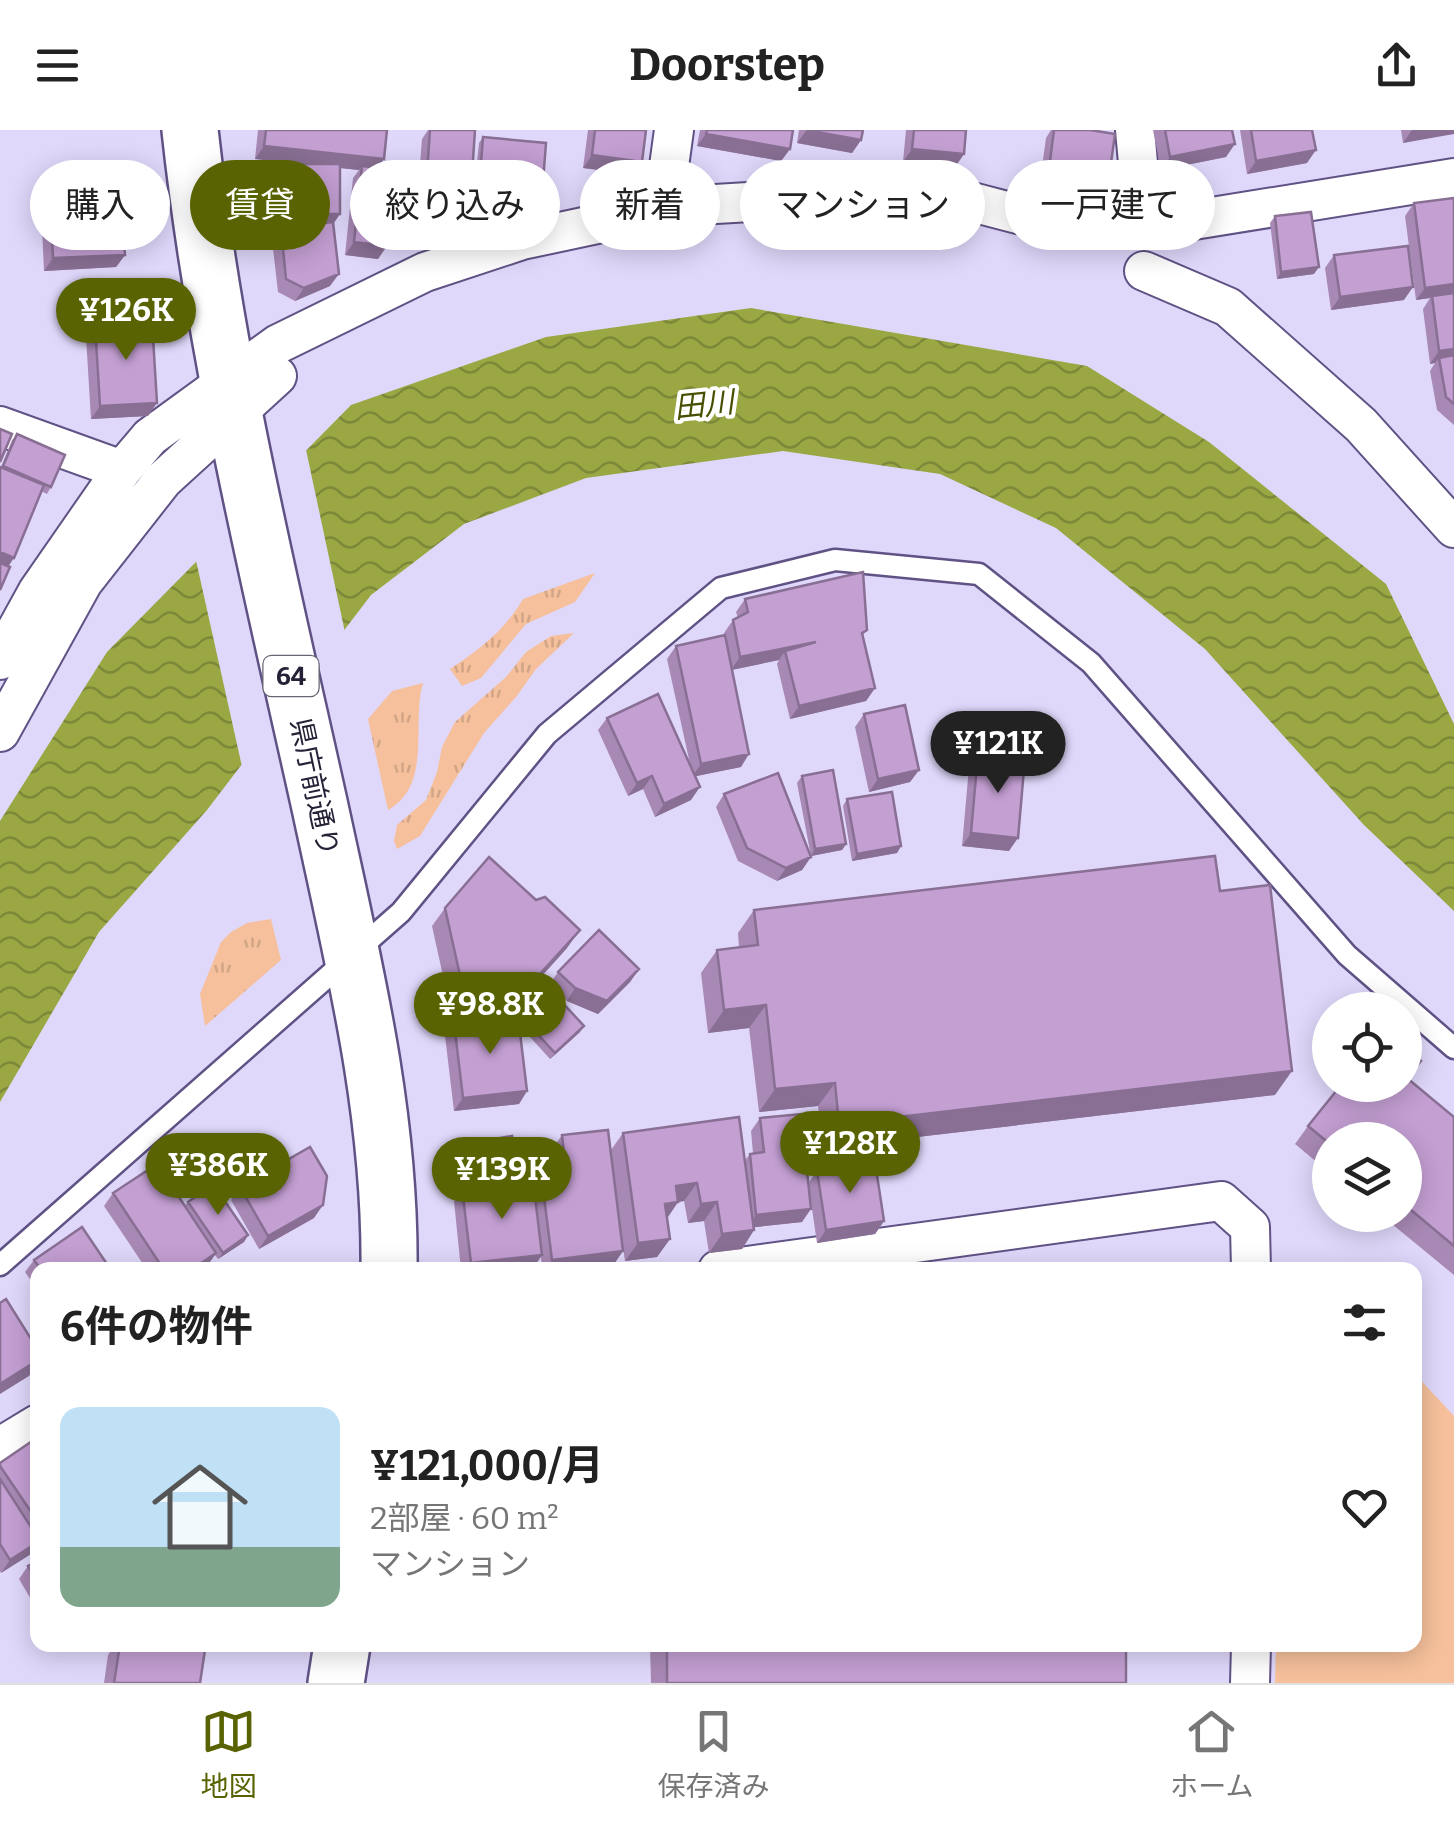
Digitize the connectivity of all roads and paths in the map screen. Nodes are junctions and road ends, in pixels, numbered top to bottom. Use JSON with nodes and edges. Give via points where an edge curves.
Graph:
{"nodes":[{"id":1,"x":190,"y":130,"type":"edge"},
{"id":2,"x":674,"y":130,"type":"edge"},
{"id":3,"x":1135,"y":130,"type":"edge"},
{"id":4,"x":670,"y":160,"type":"edge"},
{"id":5,"x":1138,"y":160,"type":"edge"},
{"id":6,"x":1454,"y":178,"type":"edge"},
{"id":7,"x":720,"y":206,"type":"edge"},
{"id":8,"x":1005,"y":210,"type":"edge"},
{"id":9,"x":1215,"y":217,"type":"edge"},
{"id":10,"x":580,"y":228,"type":"edge"},
{"id":11,"x":1144,"y":271,"type":"dead end"},
{"id":12,"x":243,"y":400,"type":"junction"},
{"id":13,"x":0,"y":426,"type":"edge"},
{"id":14,"x":122,"y":470,"type":"junction"},
{"id":15,"x":1453,"y":525,"type":"edge"},
{"id":16,"x":0,"y":660,"type":"edge"},
{"id":17,"x":0,"y":732,"type":"edge"},
{"id":18,"x":349,"y":940,"type":"junction"},
{"id":19,"x":1454,"y":1048,"type":"edge"},
{"id":20,"x":389,"y":1262,"type":"edge"},
{"id":21,"x":776,"y":1262,"type":"edge"},
{"id":22,"x":1250,"y":1262,"type":"edge"},
{"id":23,"x":0,"y":1265,"type":"edge"},
{"id":24,"x":30,"y":1429,"type":"edge"},
{"id":25,"x":0,"y":1447,"type":"edge"},
{"id":26,"x":341,"y":1652,"type":"edge"},
{"id":27,"x":1251,"y":1652,"type":"edge"},
{"id":28,"x":336,"y":1683,"type":"edge"},
{"id":29,"x":1250,"y":1683,"type":"edge"}],
"edges":[{"from":1,"to":12,"type":"main road","name":"県庁前通り","number":"64","via":[[201,230]]},
{"from":2,"to":4,"type":"street"},
{"from":3,"to":5,"type":"street"},
{"from":6,"to":9,"type":"street"},
{"from":7,"to":8,"type":"street","via":[[833,197],[972,202]]},
{"from":10,"to":12,"type":"street","via":[[425,272],[278,344]]},
{"from":11,"to":15,"type":"street","via":[[1228,307],[1360,425]]},
{"from":12,"to":14,"type":"street","via":[[150,437]]},
{"from":12,"to":17,"type":"street","via":[[164,480],[83,582]]},
{"from":12,"to":18,"type":"main road","name":"県庁前通り","number":"64"},
{"from":13,"to":14,"type":"street"},
{"from":14,"to":16,"type":"street","via":[[38,591]]},
{"from":18,"to":19,"type":"lane","via":[[401,912],[547,734],[721,588],[835,560],[979,574],[1091,663],[1347,954]]},
{"from":18,"to":20,"type":"main road","name":"県庁前通り","number":"64","via":[[382,1118]]},
{"from":18,"to":23,"type":"lane"},
{"from":21,"to":22,"type":"street","via":[[1221,1201],[1250,1227]]},
{"from":24,"to":25,"type":"street"},
{"from":26,"to":28,"type":"main road"},
{"from":27,"to":29,"type":"street"}]}
